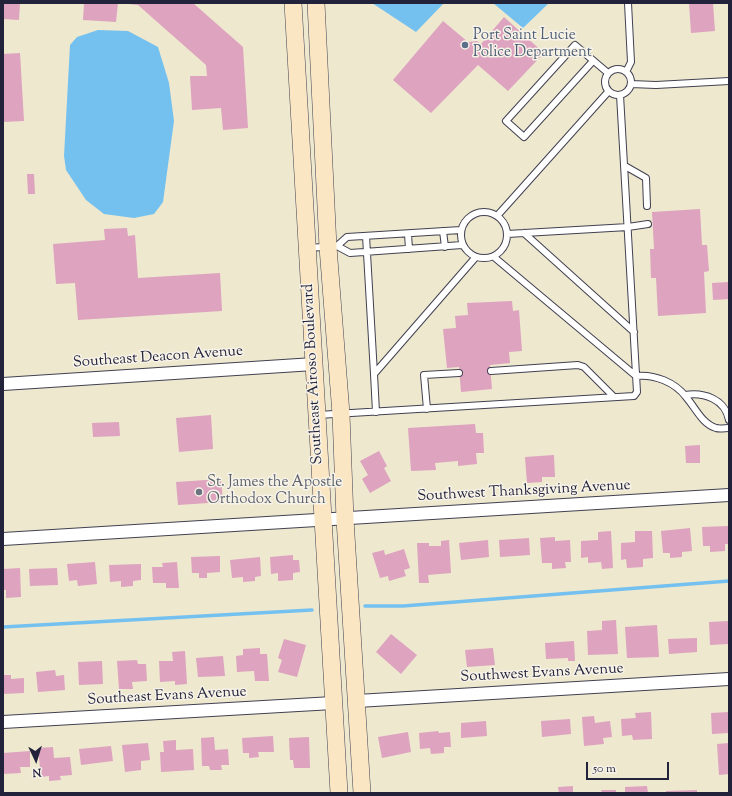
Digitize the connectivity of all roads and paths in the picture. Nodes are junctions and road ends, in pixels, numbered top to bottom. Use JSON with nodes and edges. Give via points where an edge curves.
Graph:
{"nodes":[{"id":1,"x":293,"y":3,"type":"edge"},
{"id":2,"x":316,"y":3,"type":"edge"},
{"id":3,"x":628,"y":3,"type":"edge"},
{"id":4,"x":593,"y":61,"type":"junction"},
{"id":5,"x":626,"y":72,"type":"junction"},
{"id":6,"x":608,"y":73,"type":"junction"},
{"id":7,"x":729,"y":81,"type":"edge"},
{"id":8,"x":631,"y":84,"type":"junction"},
{"id":9,"x":608,"y":92,"type":"junction"},
{"id":10,"x":620,"y":96,"type":"junction"},
{"id":11,"x":624,"y":166,"type":"junction"},
{"id":12,"x":647,"y":206,"type":"dead end"},
{"id":13,"x":497,"y":216,"type":"junction"},
{"id":14,"x":648,"y":224,"type":"dead end"},
{"id":15,"x":628,"y":227,"type":"junction"},
{"id":16,"x":461,"y":230,"type":"junction"},
{"id":17,"x":443,"y":231,"type":"junction"},
{"id":18,"x":524,"y":233,"type":"junction"},
{"id":19,"x":408,"y":234,"type":"junction"},
{"id":20,"x":507,"y":234,"type":"junction"},
{"id":21,"x":366,"y":236,"type":"junction"},
{"id":22,"x":462,"y":245,"type":"junction"},
{"id":23,"x":333,"y":247,"type":"junction"},
{"id":24,"x":444,"y":247,"type":"junction"},
{"id":25,"x":308,"y":248,"type":"junction"},
{"id":26,"x":409,"y":249,"type":"junction"},
{"id":27,"x":367,"y":252,"type":"junction"},
{"id":28,"x":494,"y":257,"type":"junction"},
{"id":29,"x":476,"y":258,"type":"junction"},
{"id":30,"x":634,"y":332,"type":"junction"},
{"id":31,"x":314,"y":364,"type":"junction"},
{"id":32,"x":491,"y":370,"type":"dead end"},
{"id":33,"x":459,"y":373,"type":"dead end"},
{"id":34,"x":374,"y":374,"type":"junction"},
{"id":35,"x":636,"y":376,"type":"junction"},
{"id":36,"x":3,"y":384,"type":"edge"},
{"id":37,"x":685,"y":395,"type":"junction"},
{"id":38,"x":614,"y":397,"type":"junction"},
{"id":39,"x":426,"y":409,"type":"junction"},
{"id":40,"x":376,"y":412,"type":"junction"},
{"id":41,"x":341,"y":414,"type":"junction"},
{"id":42,"x":317,"y":415,"type":"junction"},
{"id":43,"x":729,"y":420,"type":"edge"},
{"id":44,"x":729,"y":428,"type":"edge"},
{"id":45,"x":729,"y":495,"type":"edge"},
{"id":46,"x":345,"y":519,"type":"junction"},
{"id":47,"x":322,"y":521,"type":"junction"},
{"id":48,"x":3,"y":539,"type":"edge"},
{"id":49,"x":729,"y":679,"type":"edge"},
{"id":50,"x":357,"y":701,"type":"junction"},
{"id":51,"x":334,"y":703,"type":"junction"},
{"id":52,"x":3,"y":722,"type":"edge"},
{"id":53,"x":339,"y":793,"type":"edge"},
{"id":54,"x":362,"y":793,"type":"edge"}],
"edges":[{"from":1,"to":25,"type":"main road","name":"Southeast Airoso Boulevard"},
{"from":2,"to":23,"type":"main road","name":"Southeast Airoso Boulevard"},
{"from":3,"to":5,"type":"lane","via":[[631,62]]},
{"from":4,"to":4,"type":"lane","via":[[524,137],[506,122],[575,45]]},
{"from":4,"to":6,"type":"lane"},
{"from":5,"to":6,"type":"lane","via":[[615,69]]},
{"from":5,"to":8,"type":"lane"},
{"from":6,"to":9,"type":"lane","via":[[604,84]]},
{"from":7,"to":8,"type":"lane"},
{"from":8,"to":10,"type":"lane"},
{"from":9,"to":10,"type":"lane"},
{"from":9,"to":13,"type":"lane"},
{"from":10,"to":11,"type":"lane"},
{"from":11,"to":12,"type":"lane","via":[[646,178]]},
{"from":11,"to":15,"type":"lane"},
{"from":13,"to":16,"type":"lane","via":[[482,212],[473,214]]},
{"from":13,"to":20,"type":"lane","via":[[505,225]]},
{"from":14,"to":15,"type":"lane"},
{"from":15,"to":18,"type":"lane"},
{"from":15,"to":30,"type":"lane"},
{"from":16,"to":17,"type":"lane"},
{"from":16,"to":22,"type":"lane"},
{"from":17,"to":19,"type":"lane"},
{"from":17,"to":24,"type":"lane"},
{"from":18,"to":20,"type":"lane"},
{"from":18,"to":30,"type":"lane"},
{"from":19,"to":21,"type":"lane"},
{"from":19,"to":26,"type":"lane"},
{"from":20,"to":28,"type":"lane","via":[[506,243]]},
{"from":21,"to":23,"type":"lane","via":[[347,237]]},
{"from":21,"to":27,"type":"lane"},
{"from":22,"to":24,"type":"lane"},
{"from":22,"to":29,"type":"lane"},
{"from":23,"to":25,"type":"lane"},
{"from":23,"to":27,"type":"lane","via":[[350,253]]},
{"from":23,"to":41,"type":"main road","name":"Southeast Airoso Boulevard"},
{"from":24,"to":26,"type":"lane"},
{"from":25,"to":31,"type":"main road","name":"Southeast Airoso Boulevard"},
{"from":26,"to":27,"type":"lane"},
{"from":27,"to":34,"type":"lane"},
{"from":28,"to":29,"type":"lane"},
{"from":28,"to":35,"type":"lane"},
{"from":29,"to":34,"type":"lane"},
{"from":30,"to":35,"type":"lane"},
{"from":31,"to":36,"type":"street","name":"Southeast Deacon Avenue"},
{"from":31,"to":42,"type":"main road","name":"Southeast Airoso Boulevard"},
{"from":32,"to":38,"type":"lane","via":[[578,365],[584,367]]},
{"from":33,"to":39,"type":"lane","via":[[424,375]]},
{"from":34,"to":40,"type":"lane"},
{"from":35,"to":37,"type":"lane","via":[[661,378]]},
{"from":35,"to":38,"type":"lane","via":[[637,392],[634,396]]},
{"from":37,"to":43,"type":"lane","via":[[701,394],[716,400],[724,408]]},
{"from":37,"to":44,"type":"lane","via":[[694,410],[710,425],[716,428]]},
{"from":38,"to":39,"type":"lane"},
{"from":39,"to":40,"type":"lane"},
{"from":40,"to":41,"type":"lane"},
{"from":41,"to":42,"type":"lane"},
{"from":41,"to":46,"type":"main road","name":"Southeast Airoso Boulevard"},
{"from":42,"to":47,"type":"main road","name":"Southeast Airoso Boulevard"},
{"from":45,"to":46,"type":"street","name":"Southwest Thanksgiving Avenue"},
{"from":46,"to":47,"type":"street","name":"Southwest Thanksgiving Avenue"},
{"from":46,"to":50,"type":"main road","name":"Southeast Airoso Boulevard"},
{"from":47,"to":48,"type":"street","name":"Southwest Thanksgiving Avenue"},
{"from":47,"to":51,"type":"main road","name":"Southeast Airoso Boulevard"},
{"from":49,"to":50,"type":"street","name":"Southwest Evans Avenue"},
{"from":50,"to":54,"type":"main road","name":"Southeast Airoso Boulevard"},
{"from":51,"to":52,"type":"street","name":"Southeast Evans Avenue"},
{"from":51,"to":53,"type":"main road","name":"Southeast Airoso Boulevard"}]}
